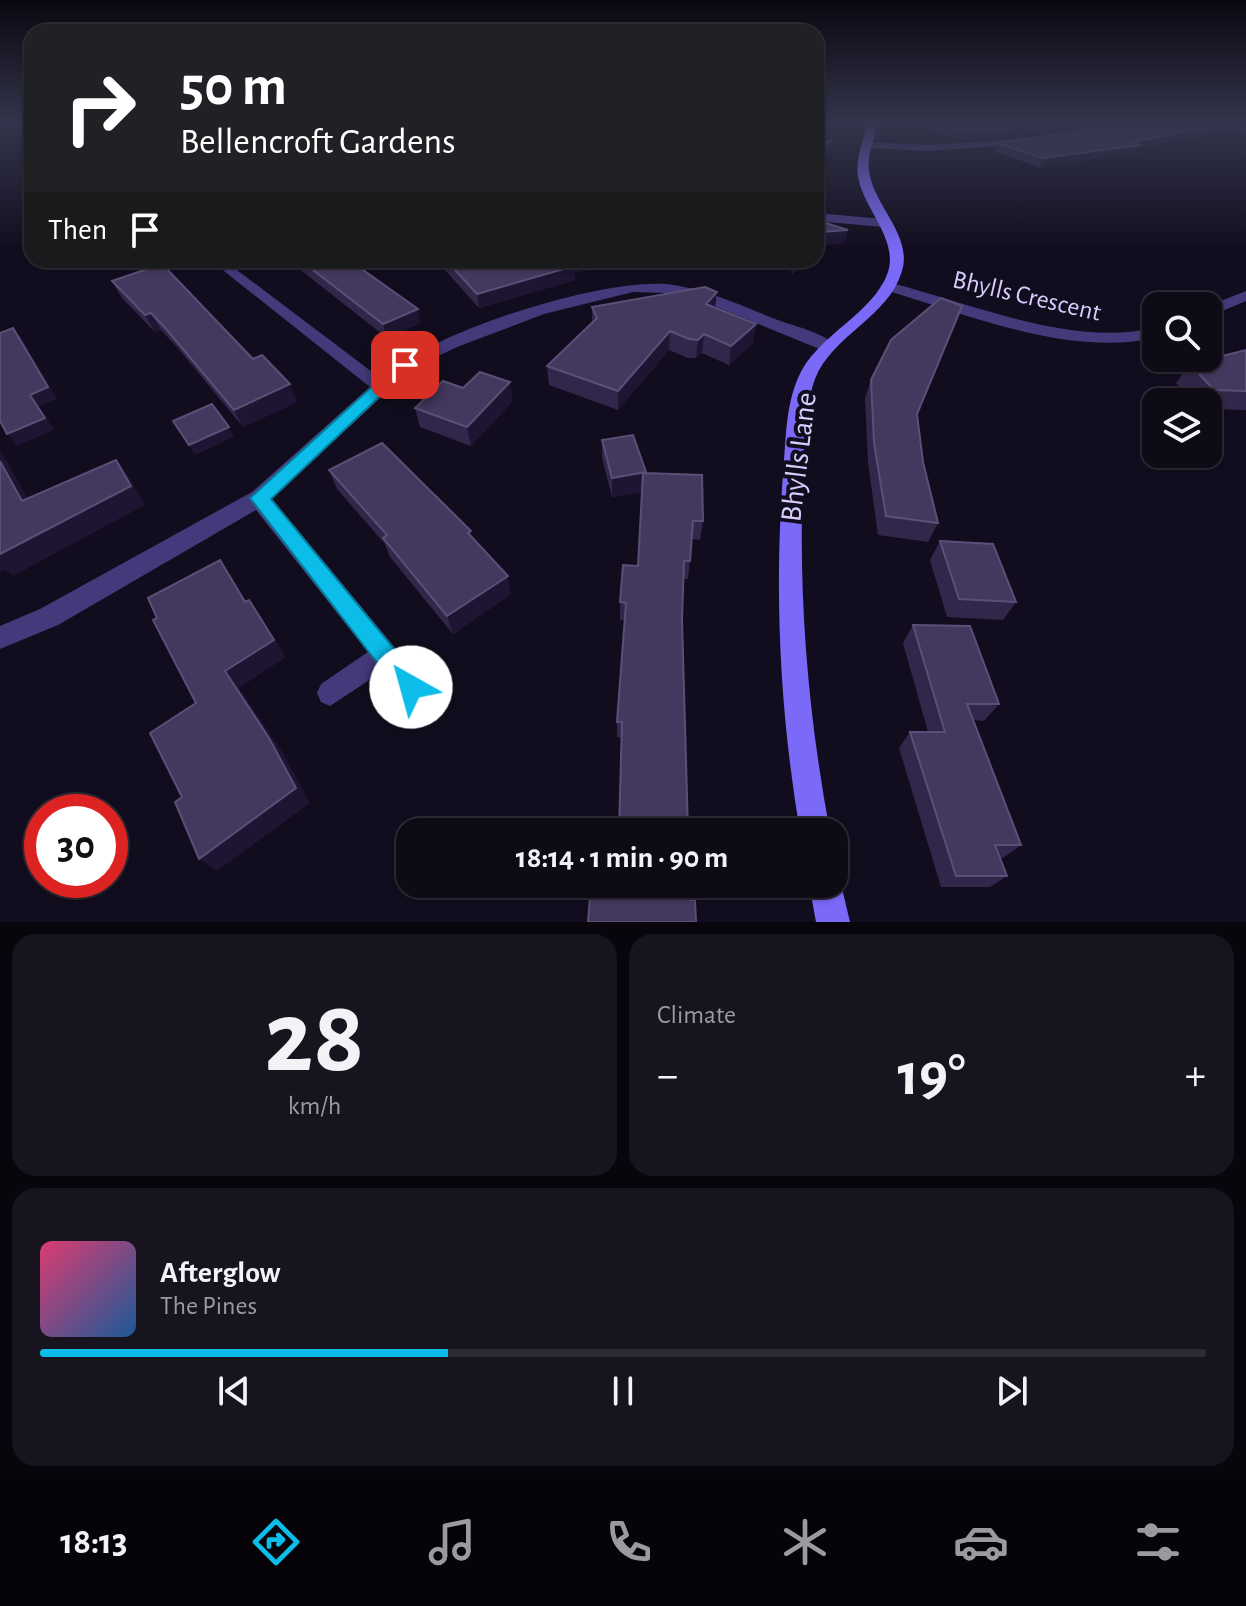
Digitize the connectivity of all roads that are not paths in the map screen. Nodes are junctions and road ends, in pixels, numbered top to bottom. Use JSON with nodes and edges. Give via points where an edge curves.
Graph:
{"nodes":[{"id":1,"x":864,"y":165,"type":"edge"},
{"id":2,"x":824,"y":218,"type":"edge"},
{"id":3,"x":883,"y":223,"type":"junction"},
{"id":4,"x":229,"y":268,"type":"dead end"},
{"id":5,"x":887,"y":286,"type":"junction"},
{"id":6,"x":1246,"y":296,"type":"edge"},
{"id":7,"x":1222,"y":306,"type":"edge"},
{"id":8,"x":1142,"y":338,"type":"edge"},
{"id":9,"x":828,"y":346,"type":"junction"},
{"id":10,"x":379,"y":386,"type":"junction"},
{"id":11,"x":259,"y":498,"type":"junction"},
{"id":12,"x":0,"y":638,"type":"edge"},
{"id":13,"x":385,"y":655,"type":"junction"},
{"id":14,"x":411,"y":687,"type":"dead end"},
{"id":15,"x":330,"y":693,"type":"dead end"},
{"id":16,"x":812,"y":818,"type":"edge"},
{"id":17,"x":828,"y":898,"type":"edge"},
{"id":18,"x":833,"y":922,"type":"edge"}],
"edges":[{"from":1,"to":3,"type":"street"},
{"from":2,"to":3,"type":"street"},
{"from":3,"to":5,"type":"street","via":[[896,253],[896,269]]},
{"from":4,"to":10,"type":"street"},
{"from":5,"to":8,"type":"street","name":"Bhylls Crescent","via":[[1054,330]]},
{"from":5,"to":9,"type":"street","name":"Bhylls Lane"},
{"from":6,"to":7,"type":"street"},
{"from":9,"to":10,"type":"street","via":[[698,294],[633,288],[539,311],[451,343],[405,365]]},
{"from":9,"to":16,"type":"street","name":"Bhylls Lane","via":[[800,397],[789,526],[800,755]]},
{"from":10,"to":11,"type":"street"},
{"from":11,"to":12,"type":"street","via":[[49,617]]},
{"from":11,"to":13,"type":"street"},
{"from":13,"to":14,"type":"street"},
{"from":13,"to":15,"type":"street"},
{"from":17,"to":18,"type":"street"}]}
